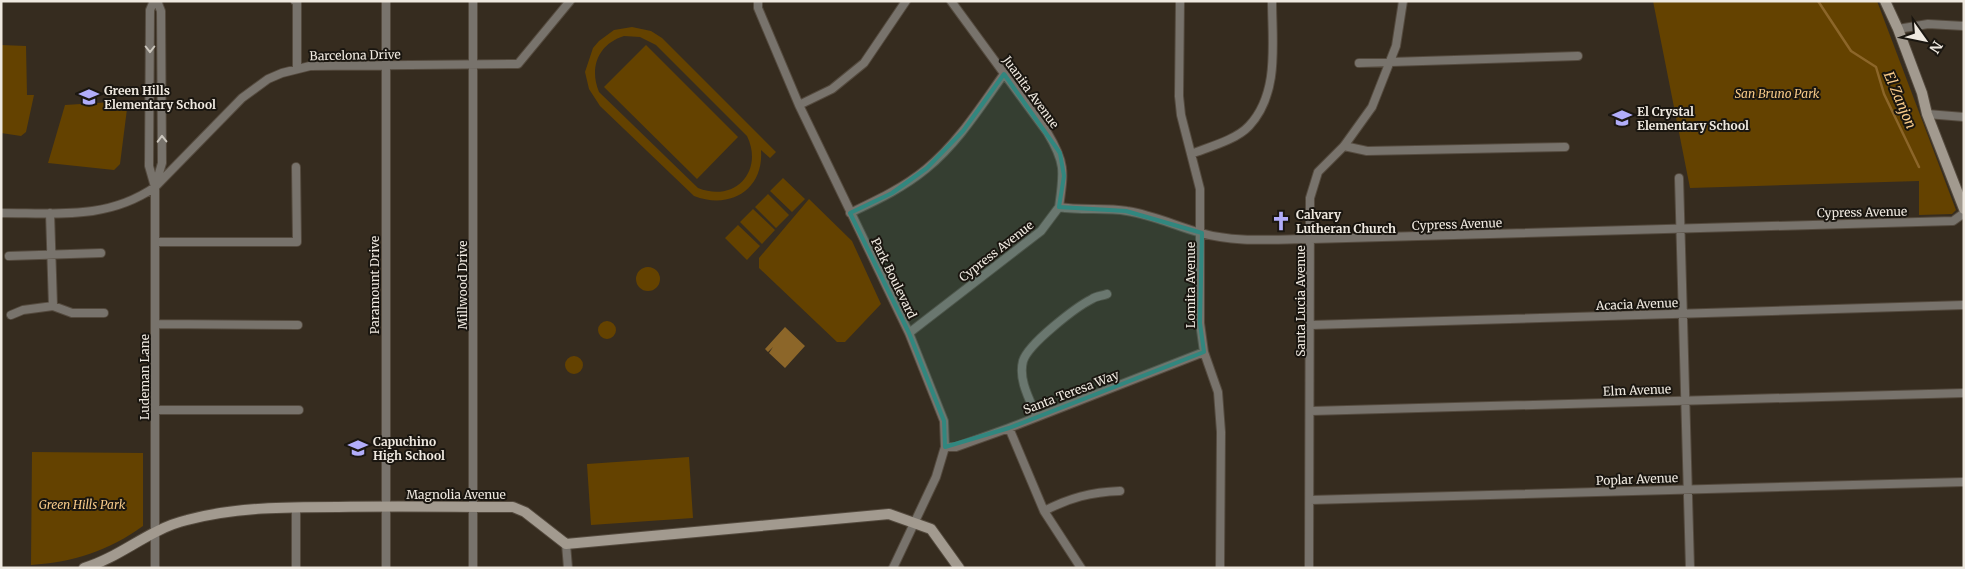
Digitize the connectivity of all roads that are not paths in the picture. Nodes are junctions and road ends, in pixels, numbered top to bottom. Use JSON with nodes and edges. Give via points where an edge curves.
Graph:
{"nodes":[{"id":1,"x":156,"y":1,"type":"edge"},
{"id":2,"x":295,"y":1,"type":"edge"},
{"id":3,"x":386,"y":1,"type":"edge"},
{"id":4,"x":473,"y":1,"type":"edge"},
{"id":5,"x":570,"y":1,"type":"edge"},
{"id":6,"x":758,"y":1,"type":"edge"},
{"id":7,"x":906,"y":1,"type":"edge"},
{"id":8,"x":951,"y":1,"type":"edge"},
{"id":9,"x":1180,"y":1,"type":"edge"},
{"id":10,"x":1272,"y":1,"type":"edge"},
{"id":11,"x":1403,"y":1,"type":"edge"},
{"id":12,"x":1885,"y":1,"type":"edge"},
{"id":13,"x":1964,"y":26,"type":"edge"},
{"id":14,"x":1898,"y":30,"type":"junction"},
{"id":15,"x":1578,"y":56,"type":"dead end"},
{"id":16,"x":1392,"y":62,"type":"junction"},
{"id":17,"x":1359,"y":63,"type":"dead end"},
{"id":18,"x":472,"y":65,"type":"junction"},
{"id":19,"x":386,"y":66,"type":"junction"},
{"id":20,"x":297,"y":68,"type":"junction"},
{"id":21,"x":1004,"y":74,"type":"junction"},
{"id":22,"x":799,"y":105,"type":"junction"},
{"id":23,"x":1927,"y":114,"type":"junction"},
{"id":24,"x":1964,"y":117,"type":"edge"},
{"id":25,"x":1344,"y":146,"type":"junction"},
{"id":26,"x":1565,"y":147,"type":"dead end"},
{"id":27,"x":1191,"y":154,"type":"junction"},
{"id":28,"x":296,"y":167,"type":"dead end"},
{"id":29,"x":1679,"y":178,"type":"dead end"},
{"id":30,"x":155,"y":187,"type":"junction"},
{"id":31,"x":1059,"y":207,"type":"junction"},
{"id":32,"x":1964,"y":209,"type":"edge"},
{"id":33,"x":50,"y":213,"type":"junction"},
{"id":34,"x":1964,"y":213,"type":"edge"},
{"id":35,"x":1,"y":214,"type":"edge"},
{"id":36,"x":850,"y":214,"type":"junction"},
{"id":37,"x":1680,"y":228,"type":"junction"},
{"id":38,"x":1202,"y":233,"type":"junction"},
{"id":39,"x":1311,"y":239,"type":"junction"},
{"id":40,"x":156,"y":242,"type":"junction"},
{"id":41,"x":101,"y":253,"type":"dead end"},
{"id":42,"x":51,"y":255,"type":"junction"},
{"id":43,"x":9,"y":256,"type":"dead end"},
{"id":44,"x":1106,"y":294,"type":"dead end"},
{"id":45,"x":1964,"y":305,"type":"edge"},
{"id":46,"x":53,"y":306,"type":"junction"},
{"id":47,"x":104,"y":313,"type":"dead end"},
{"id":48,"x":11,"y":314,"type":"dead end"},
{"id":49,"x":1683,"y":314,"type":"junction"},
{"id":50,"x":155,"y":324,"type":"junction"},
{"id":51,"x":298,"y":325,"type":"dead end"},
{"id":52,"x":1311,"y":325,"type":"junction"},
{"id":53,"x":909,"y":333,"type":"junction"},
{"id":54,"x":1204,"y":352,"type":"junction"},
{"id":55,"x":1964,"y":393,"type":"edge"},
{"id":56,"x":1686,"y":400,"type":"junction"},
{"id":57,"x":155,"y":410,"type":"junction"},
{"id":58,"x":299,"y":410,"type":"dead end"},
{"id":59,"x":1311,"y":411,"type":"junction"},
{"id":60,"x":1036,"y":417,"type":"junction"},
{"id":61,"x":1009,"y":428,"type":"junction"},
{"id":62,"x":945,"y":448,"type":"junction"},
{"id":63,"x":1964,"y":482,"type":"edge"},
{"id":64,"x":1688,"y":489,"type":"junction"},
{"id":65,"x":1120,"y":491,"type":"dead end"},
{"id":66,"x":1310,"y":500,"type":"junction"},
{"id":67,"x":386,"y":506,"type":"junction"},
{"id":68,"x":296,"y":507,"type":"junction"},
{"id":69,"x":474,"y":507,"type":"junction"},
{"id":70,"x":1044,"y":510,"type":"junction"},
{"id":71,"x":915,"y":522,"type":"junction"},
{"id":72,"x":155,"y":532,"type":"junction"},
{"id":73,"x":566,"y":544,"type":"junction"},
{"id":74,"x":84,"y":568,"type":"edge"},
{"id":75,"x":155,"y":568,"type":"edge"},
{"id":76,"x":296,"y":568,"type":"edge"},
{"id":77,"x":386,"y":568,"type":"edge"},
{"id":78,"x":473,"y":568,"type":"edge"},
{"id":79,"x":568,"y":568,"type":"edge"},
{"id":80,"x":893,"y":568,"type":"edge"},
{"id":81,"x":959,"y":568,"type":"edge"},
{"id":82,"x":1081,"y":568,"type":"edge"},
{"id":83,"x":1220,"y":568,"type":"edge"},
{"id":84,"x":1309,"y":568,"type":"edge"},
{"id":85,"x":1690,"y":568,"type":"edge"}],
"edges":[{"from":30,"to":1,"type":"street","name":"Ludeman Lane","one_way":true,"via":[[162,163],[161,11]]},
{"from":1,"to":30,"type":"street","name":"Ludeman Lane","one_way":true,"via":[[150,10],[149,166]]},
{"from":2,"to":20,"type":"street"},
{"from":3,"to":19,"type":"street","name":"Paramount Drive"},
{"from":4,"to":18,"type":"street","name":"Millwood Drive"},
{"from":5,"to":18,"type":"street","name":"Barcelona Drive","via":[[518,64]]},
{"from":6,"to":22,"type":"street","name":"Park Boulevard","via":[[758,8]]},
{"from":7,"to":22,"type":"street","via":[[864,64],[832,89]]},
{"from":8,"to":21,"type":"street","name":"Juanita Avenue"},
{"from":9,"to":27,"type":"street","name":"Lomita Avenue","via":[[1179,96]]},
{"from":10,"to":27,"type":"street","via":[[1272,70],[1266,101],[1249,127]]},
{"from":11,"to":16,"type":"street","name":"Santa Lucia Avenue"},
{"from":12,"to":14,"type":"main road"},
{"from":13,"to":14,"type":"street","via":[[1928,24]]},
{"from":14,"to":23,"type":"main road"},
{"from":15,"to":16,"type":"street"},
{"from":16,"to":17,"type":"street"},
{"from":16,"to":25,"type":"street","name":"Santa Lucia Avenue","via":[[1372,107]]},
{"from":18,"to":19,"type":"street","name":"Barcelona Drive"},
{"from":18,"to":69,"type":"street","name":"Millwood Drive"},
{"from":19,"to":20,"type":"street","name":"Barcelona Drive"},
{"from":19,"to":67,"type":"street","name":"Paramount Drive"},
{"from":20,"to":30,"type":"street","name":"Barcelona Drive","via":[[268,78],[255,88]]},
{"from":21,"to":31,"type":"street","name":"Juanita Avenue","via":[[1060,153],[1064,176]]},
{"from":21,"to":36,"type":"street","via":[[963,131],[927,168],[892,193]]},
{"from":22,"to":36,"type":"street","name":"Park Boulevard"},
{"from":23,"to":24,"type":"street"},
{"from":23,"to":32,"type":"main road"},
{"from":25,"to":26,"type":"street","via":[[1367,151]]},
{"from":25,"to":39,"type":"street","name":"Santa Lucia Avenue","via":[[1318,172],[1312,184]]},
{"from":27,"to":38,"type":"street","name":"Lomita Avenue","via":[[1200,190]]},
{"from":28,"to":40,"type":"street","via":[[297,242]]},
{"from":29,"to":37,"type":"street"},
{"from":30,"to":33,"type":"street","name":"Barcelona Drive","via":[[129,202],[100,212]]},
{"from":30,"to":40,"type":"street","name":"Ludeman Lane"},
{"from":31,"to":38,"type":"street","name":"Cypress Avenue","via":[[1126,211]]},
{"from":31,"to":53,"type":"street","name":"Cypress Avenue","via":[[1041,231]]},
{"from":33,"to":35,"type":"street","name":"Barcelona Drive"},
{"from":33,"to":42,"type":"street"},
{"from":34,"to":37,"type":"street","name":"Cypress Avenue","via":[[1954,222]]},
{"from":36,"to":53,"type":"street","name":"Park Boulevard"},
{"from":37,"to":39,"type":"street","name":"Cypress Avenue"},
{"from":37,"to":49,"type":"street"},
{"from":38,"to":39,"type":"street","name":"Cypress Avenue","via":[[1247,239]]},
{"from":38,"to":54,"type":"street","name":"Lomita Avenue","via":[[1200,323]]},
{"from":39,"to":52,"type":"street","name":"Santa Lucia Avenue"},
{"from":40,"to":50,"type":"street","name":"Ludeman Lane"},
{"from":41,"to":42,"type":"street"},
{"from":42,"to":43,"type":"street"},
{"from":42,"to":46,"type":"street"},
{"from":44,"to":60,"type":"street","via":[[1092,299],[1030,348],[1023,361],[1022,375]]},
{"from":45,"to":49,"type":"street","name":"Acacia Avenue"},
{"from":46,"to":47,"type":"street","via":[[72,313]]},
{"from":46,"to":48,"type":"street"},
{"from":49,"to":52,"type":"street","name":"Acacia Avenue"},
{"from":49,"to":56,"type":"street"},
{"from":50,"to":51,"type":"street"},
{"from":50,"to":57,"type":"street","name":"Ludeman Lane"},
{"from":52,"to":59,"type":"street","name":"Santa Lucia Avenue"},
{"from":53,"to":62,"type":"street","name":"Park Boulevard","via":[[944,421]]},
{"from":54,"to":60,"type":"street","name":"Santa Teresa Way"},
{"from":54,"to":83,"type":"street","name":"Lomita Avenue","via":[[1218,392],[1221,432]]},
{"from":55,"to":56,"type":"street","name":"Elm Avenue"},
{"from":56,"to":59,"type":"street","name":"Elm Avenue"},
{"from":56,"to":64,"type":"street"},
{"from":57,"to":58,"type":"street"},
{"from":57,"to":72,"type":"street","name":"Ludeman Lane"},
{"from":59,"to":66,"type":"street","name":"Santa Lucia Avenue"},
{"from":60,"to":61,"type":"street","name":"Santa Teresa Way"},
{"from":61,"to":62,"type":"street","name":"Santa Teresa Way"},
{"from":61,"to":70,"type":"street"},
{"from":62,"to":71,"type":"street","name":"Park Boulevard","via":[[936,477]]},
{"from":63,"to":64,"type":"street","name":"Poplar Avenue"},
{"from":64,"to":66,"type":"street","name":"Poplar Avenue"},
{"from":64,"to":85,"type":"street"},
{"from":65,"to":70,"type":"street","via":[[1100,491],[1069,498]]},
{"from":66,"to":84,"type":"street","name":"Santa Lucia Avenue"},
{"from":67,"to":68,"type":"main road","name":"Magnolia Avenue"},
{"from":67,"to":69,"type":"main road","name":"Magnolia Avenue"},
{"from":67,"to":77,"type":"street","name":"Paramount Drive"},
{"from":68,"to":72,"type":"main road","name":"Magnolia Avenue","via":[[189,519]]},
{"from":68,"to":76,"type":"street"},
{"from":69,"to":73,"type":"main road","name":"Magnolia Avenue","via":[[519,509]]},
{"from":69,"to":78,"type":"street","name":"Millwood Drive"},
{"from":70,"to":82,"type":"street"},
{"from":71,"to":73,"type":"main road","via":[[889,514]]},
{"from":71,"to":80,"type":"street","name":"Park Boulevard"},
{"from":71,"to":81,"type":"main road","via":[[931,528]]},
{"from":72,"to":74,"type":"main road","name":"Magnolia Avenue","via":[[117,555]]},
{"from":72,"to":75,"type":"street","name":"Ludeman Lane"},
{"from":73,"to":79,"type":"street"}]}
